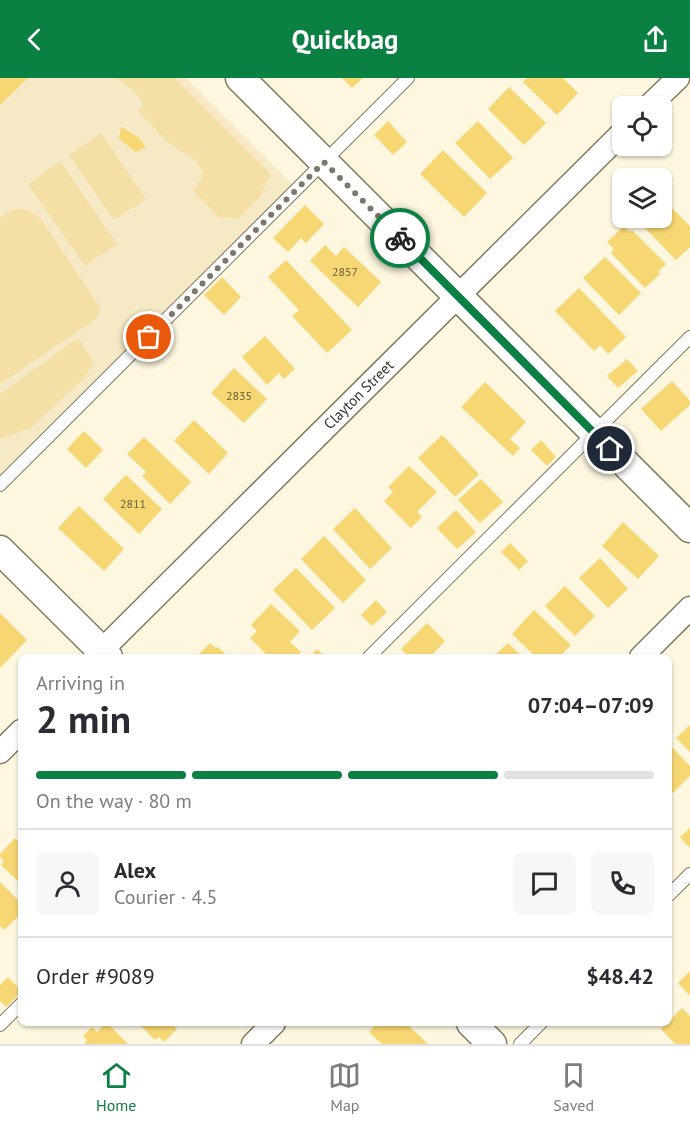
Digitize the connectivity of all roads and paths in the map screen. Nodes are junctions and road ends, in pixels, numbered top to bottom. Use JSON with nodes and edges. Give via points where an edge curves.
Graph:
{"nodes":[{"id":1,"x":240,"y":78,"type":"edge"},
{"id":2,"x":408,"y":78,"type":"edge"},
{"id":3,"x":678,"y":78,"type":"edge"},
{"id":4,"x":659,"y":96,"type":"edge"},
{"id":5,"x":612,"y":143,"type":"edge"},
{"id":6,"x":324,"y":162,"type":"junction"},
{"id":7,"x":458,"y":296,"type":"junction"},
{"id":8,"x":690,"y":337,"type":"edge"},
{"id":9,"x":594,"y":433,"type":"junction"},
{"id":10,"x":0,"y":485,"type":"edge"},
{"id":11,"x":690,"y":528,"type":"edge"},
{"id":12,"x":0,"y":550,"type":"edge"},
{"id":13,"x":690,"y":608,"type":"edge"},
{"id":14,"x":101,"y":654,"type":"edge"},
{"id":15,"x":103,"y":654,"type":"edge"},
{"id":16,"x":372,"y":654,"type":"edge"},
{"id":17,"x":644,"y":654,"type":"edge"},
{"id":18,"x":18,"y":734,"type":"edge"},
{"id":19,"x":0,"y":752,"type":"edge"},
{"id":20,"x":690,"y":874,"type":"edge"},
{"id":21,"x":672,"y":892,"type":"edge"},
{"id":22,"x":18,"y":1007,"type":"edge"},
{"id":23,"x":0,"y":1025,"type":"edge"},
{"id":24,"x":271,"y":1026,"type":"edge"},
{"id":25,"x":474,"y":1026,"type":"edge"},
{"id":26,"x":538,"y":1026,"type":"edge"},
{"id":27,"x":254,"y":1044,"type":"edge"},
{"id":28,"x":492,"y":1044,"type":"edge"},
{"id":29,"x":520,"y":1044,"type":"edge"}],
"edges":[{"from":1,"to":6,"type":"street"},
{"from":2,"to":6,"type":"lane"},
{"from":3,"to":4,"type":"street"},
{"from":5,"to":7,"type":"street","name":"Clayton Street"},
{"from":6,"to":7,"type":"street"},
{"from":6,"to":10,"type":"lane"},
{"from":7,"to":9,"type":"street"},
{"from":7,"to":15,"type":"street","name":"Clayton Street"},
{"from":8,"to":9,"type":"lane"},
{"from":9,"to":11,"type":"street"},
{"from":9,"to":16,"type":"lane"},
{"from":12,"to":14,"type":"street"},
{"from":13,"to":17,"type":"street"},
{"from":18,"to":19,"type":"street"},
{"from":20,"to":21,"type":"lane"},
{"from":22,"to":23,"type":"lane"},
{"from":24,"to":27,"type":"street"},
{"from":25,"to":28,"type":"street"},
{"from":26,"to":29,"type":"lane"}]}
